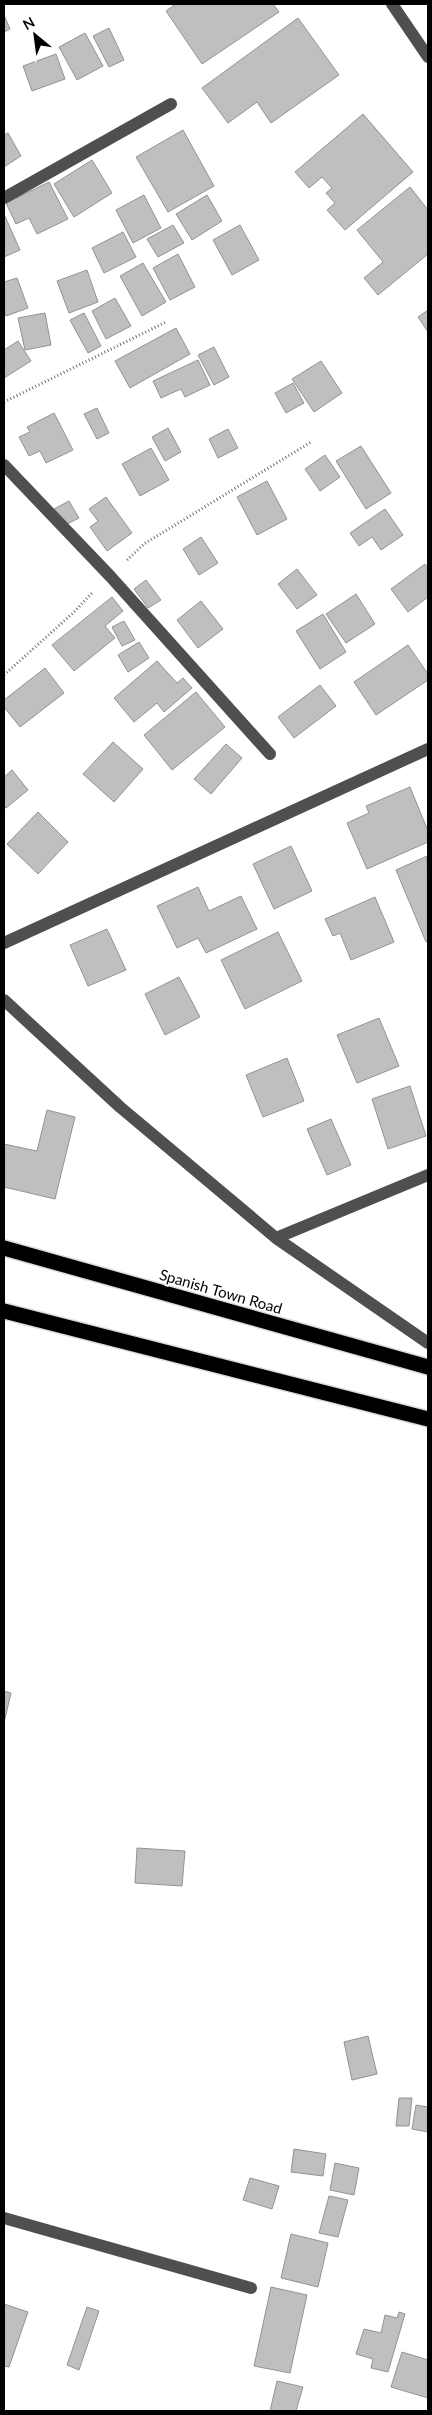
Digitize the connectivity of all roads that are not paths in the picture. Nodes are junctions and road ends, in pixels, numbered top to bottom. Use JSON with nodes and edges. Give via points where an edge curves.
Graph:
{"nodes":[{"id":1,"x":392,"y":4,"type":"edge"},
{"id":2,"x":428,"y":57,"type":"edge"},
{"id":3,"x":171,"y":104,"type":"dead end"},
{"id":4,"x":4,"y":198,"type":"edge"},
{"id":5,"x":4,"y":465,"type":"edge"},
{"id":6,"x":428,"y":748,"type":"edge"},
{"id":7,"x":270,"y":754,"type":"dead end"},
{"id":8,"x":4,"y":943,"type":"edge"},
{"id":9,"x":4,"y":1000,"type":"edge"},
{"id":10,"x":428,"y":1174,"type":"edge"},
{"id":11,"x":276,"y":1238,"type":"junction"},
{"id":12,"x":4,"y":1248,"type":"edge"},
{"id":13,"x":4,"y":1311,"type":"edge"},
{"id":14,"x":428,"y":1343,"type":"edge"},
{"id":15,"x":428,"y":1367,"type":"edge"},
{"id":16,"x":428,"y":1419,"type":"edge"},
{"id":17,"x":4,"y":2218,"type":"edge"},
{"id":18,"x":251,"y":2288,"type":"dead end"}],
"edges":[{"from":1,"to":2,"type":"street"},
{"from":3,"to":4,"type":"street"},
{"from":5,"to":7,"type":"street","via":[[110,576]]},
{"from":6,"to":8,"type":"street"},
{"from":9,"to":11,"type":"street","via":[[120,1107]]},
{"from":10,"to":11,"type":"street"},
{"from":11,"to":14,"type":"street"},
{"from":12,"to":15,"type":"highway","name":"Spanish Town Road"},
{"from":13,"to":16,"type":"highway"},
{"from":17,"to":18,"type":"street"}]}
